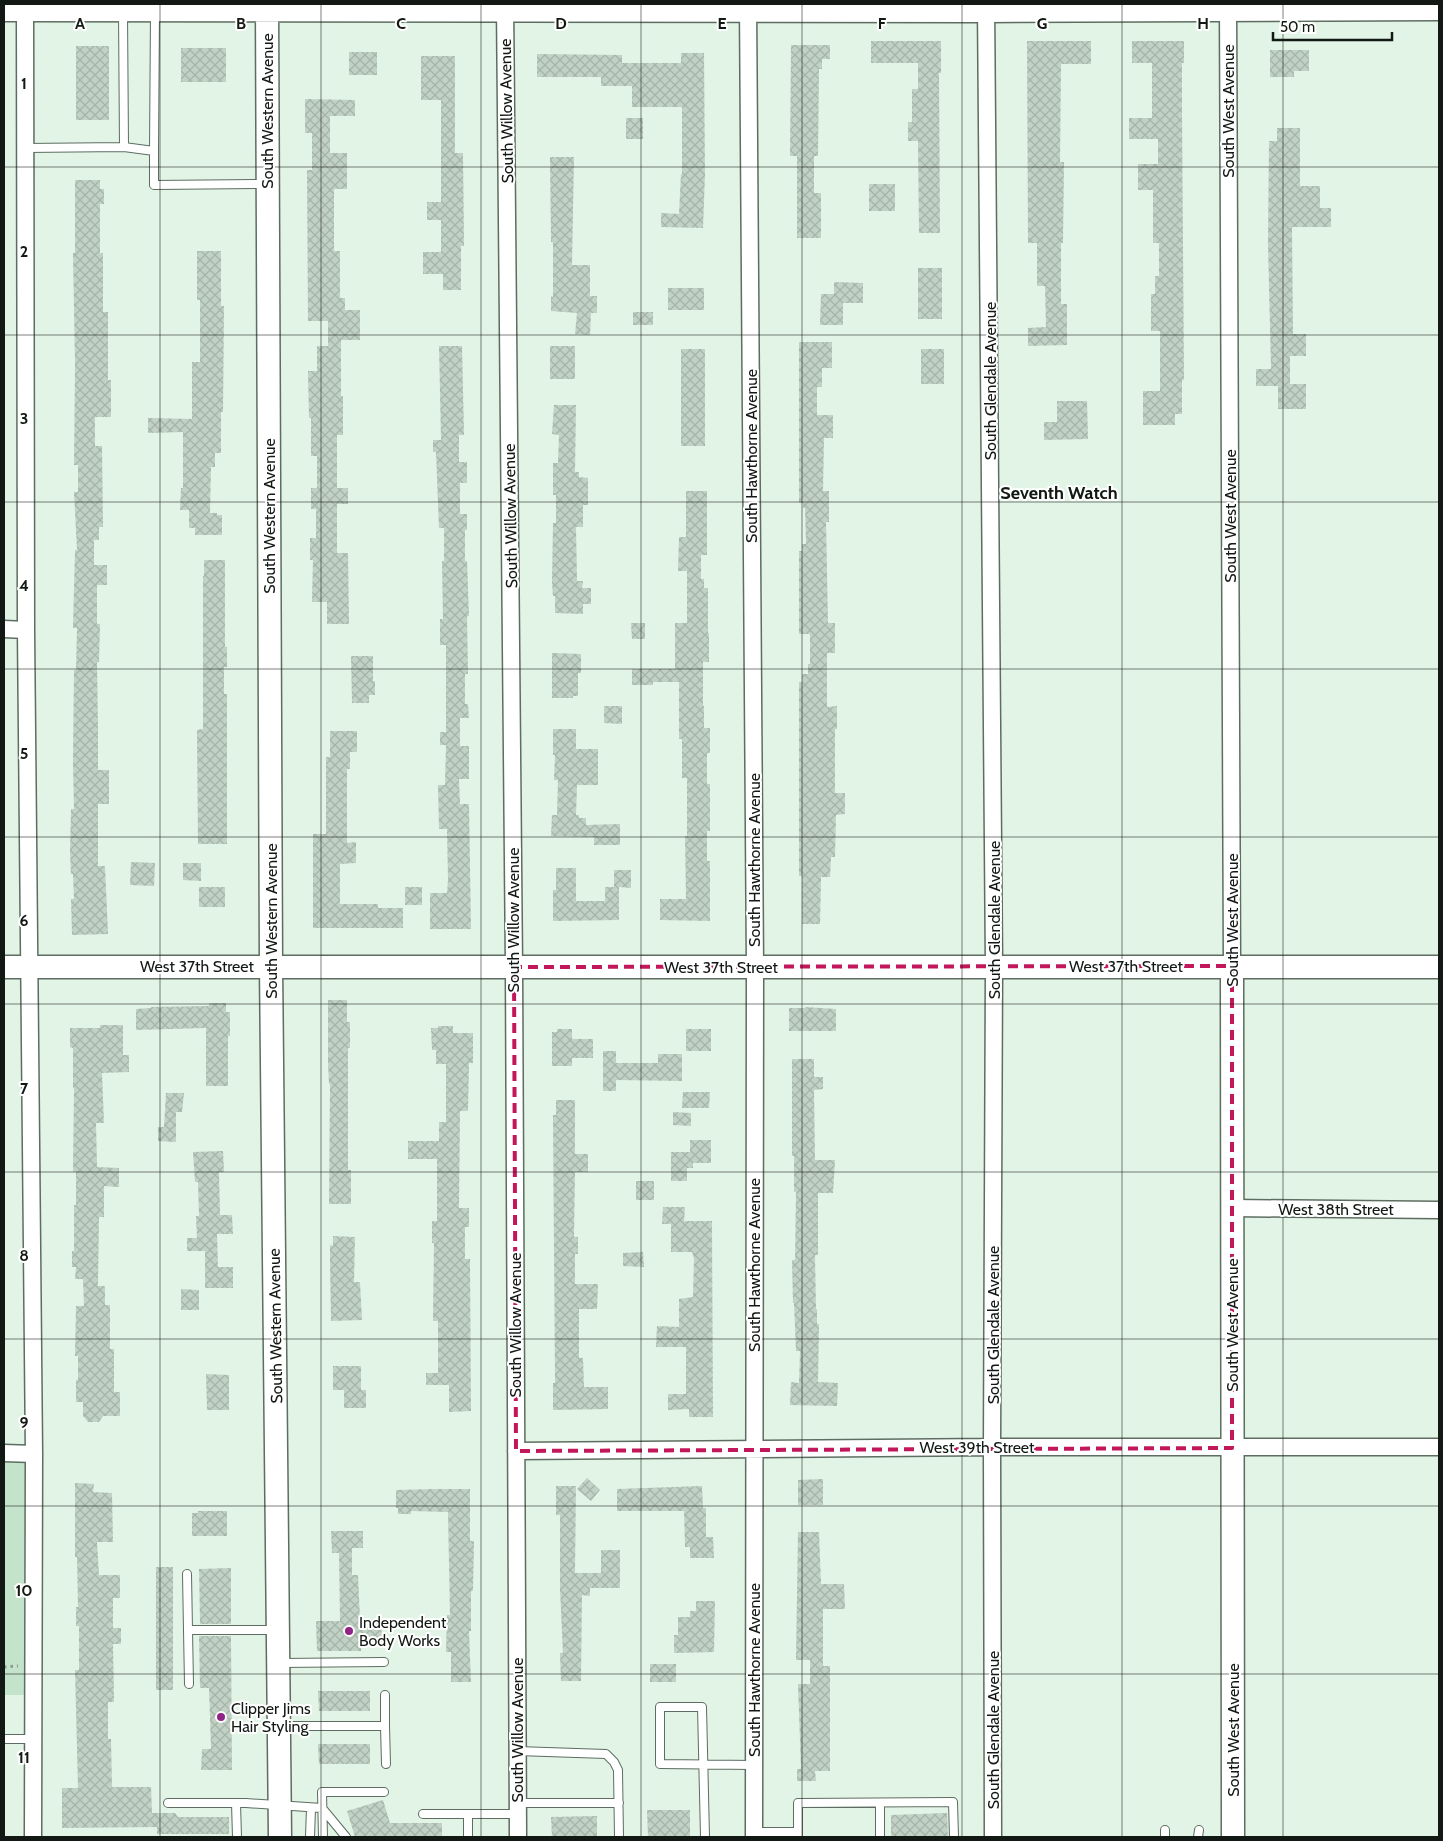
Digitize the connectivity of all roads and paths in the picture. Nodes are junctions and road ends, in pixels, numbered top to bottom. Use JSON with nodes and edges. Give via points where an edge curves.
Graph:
{"nodes":[{"id":1,"x":267,"y":7,"type":"edge"},
{"id":2,"x":505,"y":7,"type":"edge"},
{"id":3,"x":748,"y":7,"type":"edge"},
{"id":4,"x":1228,"y":7,"type":"edge"},
{"id":5,"x":18,"y":8,"type":"edge"},
{"id":6,"x":986,"y":8,"type":"edge"},
{"id":7,"x":1439,"y":9,"type":"edge"},
{"id":8,"x":123,"y":10,"type":"junction"},
{"id":9,"x":155,"y":10,"type":"junction"},
{"id":10,"x":25,"y":148,"type":"junction"},
{"id":11,"x":124,"y":148,"type":"junction"},
{"id":12,"x":154,"y":151,"type":"junction"},
{"id":13,"x":268,"y":184,"type":"junction"},
{"id":14,"x":4,"y":629,"type":"edge"},
{"id":15,"x":26,"y":630,"type":"junction"},
{"id":16,"x":4,"y":966,"type":"edge"},
{"id":17,"x":271,"y":966,"type":"junction"},
{"id":18,"x":994,"y":966,"type":"junction"},
{"id":19,"x":1232,"y":966,"type":"junction"},
{"id":20,"x":28,"y":967,"type":"junction"},
{"id":21,"x":514,"y":967,"type":"junction"},
{"id":22,"x":755,"y":967,"type":"junction"},
{"id":23,"x":1439,"y":967,"type":"edge"},
{"id":24,"x":1233,"y":1208,"type":"junction"},
{"id":25,"x":1439,"y":1210,"type":"edge"},
{"id":26,"x":1439,"y":1446,"type":"edge"},
{"id":27,"x":992,"y":1447,"type":"junction"},
{"id":28,"x":1232,"y":1448,"type":"junction"},
{"id":29,"x":754,"y":1449,"type":"junction"},
{"id":30,"x":516,"y":1451,"type":"junction"},
{"id":31,"x":4,"y":1453,"type":"edge"},
{"id":32,"x":34,"y":1454,"type":"junction"},
{"id":33,"x":188,"y":1574,"type":"dead end"},
{"id":34,"x":188,"y":1630,"type":"junction"},
{"id":35,"x":278,"y":1630,"type":"junction"},
{"id":36,"x":384,"y":1662,"type":"dead end"},
{"id":37,"x":278,"y":1663,"type":"junction"},
{"id":38,"x":189,"y":1684,"type":"dead end"},
{"id":39,"x":386,"y":1694,"type":"dead end"},
{"id":40,"x":279,"y":1726,"type":"junction"},
{"id":41,"x":386,"y":1726,"type":"junction"},
{"id":42,"x":4,"y":1739,"type":"edge"},
{"id":43,"x":33,"y":1739,"type":"junction"},
{"id":44,"x":517,"y":1750,"type":"junction"},
{"id":45,"x":386,"y":1764,"type":"dead end"},
{"id":46,"x":704,"y":1764,"type":"junction"},
{"id":47,"x":754,"y":1765,"type":"junction"},
{"id":48,"x":384,"y":1792,"type":"dead end"},
{"id":49,"x":168,"y":1803,"type":"dead end"},
{"id":50,"x":236,"y":1803,"type":"junction"},
{"id":51,"x":619,"y":1803,"type":"junction"},
{"id":52,"x":880,"y":1803,"type":"junction"},
{"id":53,"x":279,"y":1804,"type":"junction"},
{"id":54,"x":311,"y":1808,"type":"junction"},
{"id":55,"x":322,"y":1808,"type":"junction"},
{"id":56,"x":518,"y":1808,"type":"junction"},
{"id":57,"x":423,"y":1814,"type":"dead end"},
{"id":58,"x":468,"y":1814,"type":"junction"},
{"id":59,"x":754,"y":1835,"type":"edge"},
{"id":60,"x":798,"y":1835,"type":"edge"},
{"id":61,"x":33,"y":1837,"type":"edge"},
{"id":62,"x":237,"y":1837,"type":"edge"},
{"id":63,"x":280,"y":1837,"type":"edge"},
{"id":64,"x":310,"y":1837,"type":"edge"},
{"id":65,"x":322,"y":1837,"type":"edge"},
{"id":66,"x":346,"y":1837,"type":"edge"},
{"id":67,"x":468,"y":1837,"type":"edge"},
{"id":68,"x":518,"y":1837,"type":"edge"},
{"id":69,"x":619,"y":1837,"type":"edge"},
{"id":70,"x":705,"y":1837,"type":"edge"},
{"id":71,"x":880,"y":1837,"type":"edge"},
{"id":72,"x":954,"y":1837,"type":"edge"},
{"id":73,"x":993,"y":1837,"type":"edge"},
{"id":74,"x":1233,"y":1837,"type":"edge"}],
"edges":[{"from":1,"to":2,"type":"street"},
{"from":1,"to":9,"type":"street"},
{"from":1,"to":13,"type":"street","name":"South Western Avenue"},
{"from":2,"to":3,"type":"street"},
{"from":2,"to":21,"type":"street","name":"South Willow Avenue"},
{"from":3,"to":6,"type":"street"},
{"from":3,"to":22,"type":"street","name":"South Hawthorne Avenue"},
{"from":4,"to":6,"type":"street"},
{"from":4,"to":7,"type":"street"},
{"from":4,"to":19,"type":"street","name":"South West Avenue"},
{"from":5,"to":8,"type":"street"},
{"from":5,"to":10,"type":"street"},
{"from":6,"to":18,"type":"street","name":"South Glendale Avenue"},
{"from":8,"to":9,"type":"street"},
{"from":8,"to":11,"type":"lane"},
{"from":9,"to":12,"type":"lane"},
{"from":10,"to":11,"type":"lane"},
{"from":10,"to":15,"type":"street"},
{"from":11,"to":12,"type":"lane"},
{"from":12,"to":13,"type":"lane","via":[[154,185]]},
{"from":13,"to":17,"type":"street","name":"South Western Avenue"},
{"from":14,"to":15,"type":"street"},
{"from":15,"to":20,"type":"street"},
{"from":16,"to":20,"type":"street","name":"West 37th Street"},
{"from":17,"to":20,"type":"street","name":"West 37th Street"},
{"from":17,"to":21,"type":"street","name":"West 37th Street"},
{"from":17,"to":35,"type":"street","name":"South Western Avenue"},
{"from":18,"to":19,"type":"street","name":"West 37th Street"},
{"from":18,"to":22,"type":"street","name":"West 37th Street"},
{"from":18,"to":27,"type":"street","name":"South Glendale Avenue"},
{"from":19,"to":23,"type":"street","name":"West 37th Street"},
{"from":19,"to":24,"type":"street","name":"South West Avenue"},
{"from":20,"to":32,"type":"street"},
{"from":21,"to":22,"type":"street","name":"West 37th Street"},
{"from":21,"to":30,"type":"street","name":"South Willow Avenue"},
{"from":22,"to":29,"type":"street","name":"South Hawthorne Avenue"},
{"from":24,"to":25,"type":"street","name":"West 38th Street"},
{"from":24,"to":28,"type":"street","name":"South West Avenue"},
{"from":26,"to":28,"type":"street","name":"West 39th Street"},
{"from":27,"to":28,"type":"street","name":"West 39th Street"},
{"from":27,"to":29,"type":"street","name":"West 39th Street"},
{"from":27,"to":73,"type":"street","name":"South Glendale Avenue"},
{"from":28,"to":74,"type":"street","name":"South West Avenue"},
{"from":29,"to":30,"type":"street","name":"West 39th Street"},
{"from":29,"to":47,"type":"street","name":"South Hawthorne Avenue"},
{"from":30,"to":44,"type":"street","name":"South Willow Avenue"},
{"from":31,"to":32,"type":"street"},
{"from":32,"to":43,"type":"street"},
{"from":33,"to":34,"type":"lane"},
{"from":34,"to":35,"type":"lane"},
{"from":34,"to":38,"type":"lane"},
{"from":35,"to":37,"type":"street","name":"South Western Avenue"},
{"from":36,"to":37,"type":"lane"},
{"from":37,"to":40,"type":"street","name":"South Western Avenue"},
{"from":39,"to":41,"type":"lane"},
{"from":40,"to":41,"type":"lane"},
{"from":40,"to":53,"type":"street","name":"South Western Avenue"},
{"from":41,"to":45,"type":"lane"},
{"from":42,"to":43,"type":"lane"},
{"from":43,"to":61,"type":"street"},
{"from":44,"to":51,"type":"lane","via":[[606,1754],[618,1770]]},
{"from":44,"to":56,"type":"street","name":"South Willow Avenue"},
{"from":46,"to":46,"type":"lane","via":[[660,1764],[660,1707],[702,1707]]},
{"from":46,"to":47,"type":"lane"},
{"from":46,"to":70,"type":"lane"},
{"from":47,"to":59,"type":"street","name":"South Hawthorne Avenue"},
{"from":48,"to":55,"type":"lane","via":[[322,1792]]},
{"from":49,"to":50,"type":"lane"},
{"from":50,"to":53,"type":"lane"},
{"from":50,"to":62,"type":"lane"},
{"from":51,"to":56,"type":"lane"},
{"from":51,"to":69,"type":"lane"},
{"from":52,"to":60,"type":"lane","via":[[798,1803]]},
{"from":52,"to":71,"type":"lane"},
{"from":52,"to":72,"type":"lane","via":[[953,1802]]},
{"from":53,"to":54,"type":"lane"},
{"from":53,"to":63,"type":"street","name":"South Western Avenue"},
{"from":54,"to":55,"type":"lane"},
{"from":54,"to":64,"type":"lane"},
{"from":55,"to":65,"type":"lane"},
{"from":55,"to":66,"type":"lane"},
{"from":56,"to":58,"type":"lane"},
{"from":56,"to":68,"type":"street","name":"South Willow Avenue"},
{"from":57,"to":58,"type":"lane"},
{"from":58,"to":67,"type":"lane"},
{"from":59,"to":60,"type":"lane"}]}
